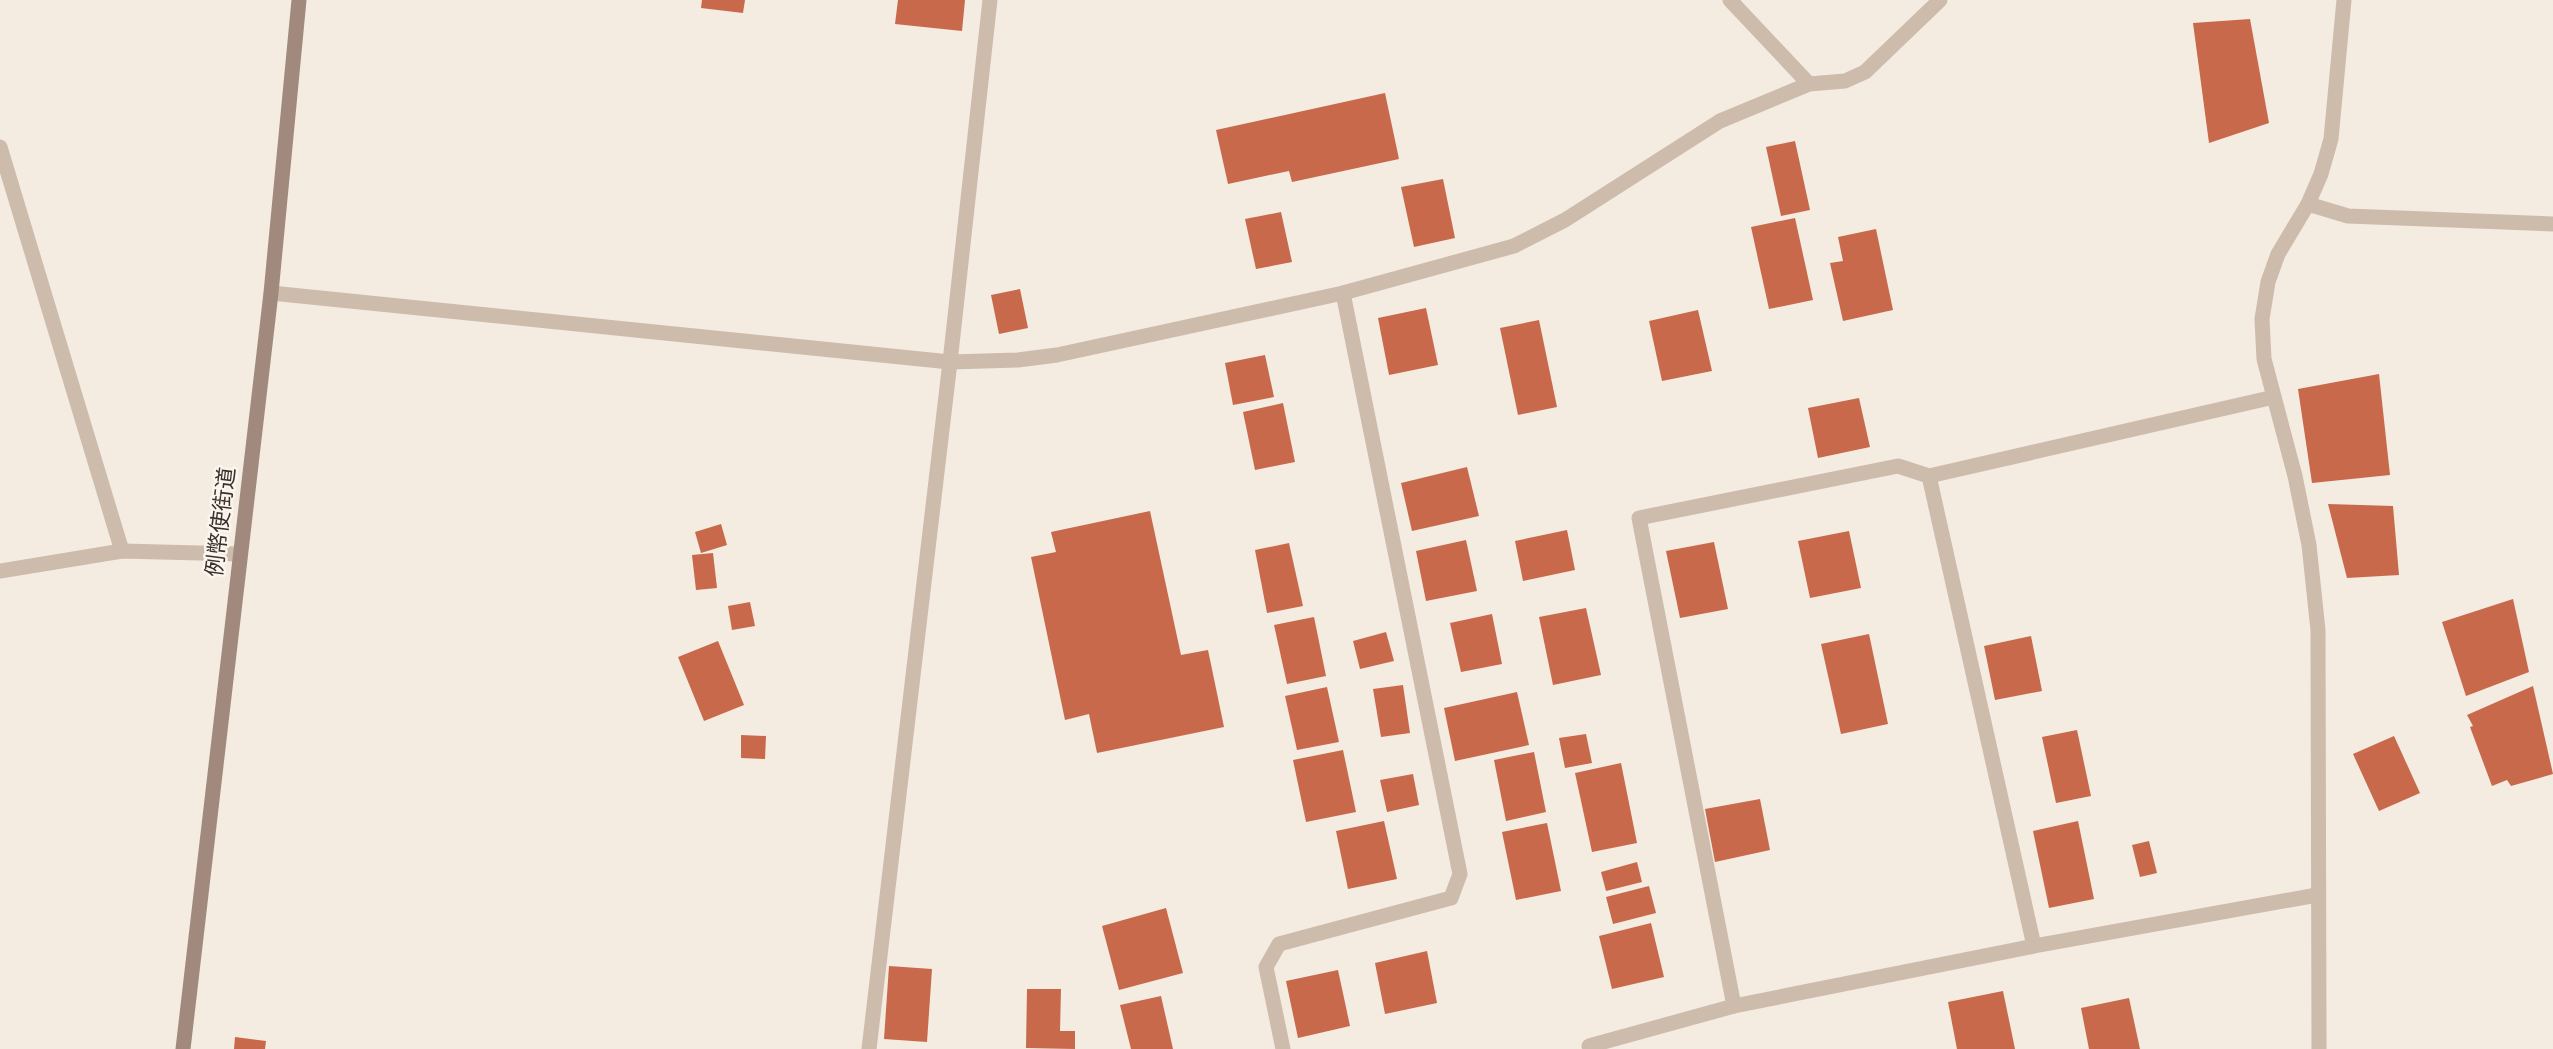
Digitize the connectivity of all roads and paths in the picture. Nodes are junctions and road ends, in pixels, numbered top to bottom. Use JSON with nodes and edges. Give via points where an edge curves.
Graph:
{"nodes":[{"id":1,"x":299,"y":0,"type":"edge"},
{"id":2,"x":990,"y":0,"type":"edge"},
{"id":3,"x":1730,"y":0,"type":"edge"},
{"id":4,"x":1940,"y":0,"type":"edge"},
{"id":5,"x":2344,"y":0,"type":"edge"},
{"id":6,"x":1809,"y":84,"type":"junction"},
{"id":7,"x":0,"y":147,"type":"edge"},
{"id":8,"x":2308,"y":204,"type":"junction"},
{"id":9,"x":2553,"y":224,"type":"edge"},
{"id":10,"x":271,"y":293,"type":"junction"},
{"id":11,"x":1343,"y":293,"type":"junction"},
{"id":12,"x":950,"y":362,"type":"junction"},
{"id":13,"x":2274,"y":397,"type":"junction"},
{"id":14,"x":1929,"y":477,"type":"junction"},
{"id":15,"x":122,"y":551,"type":"junction"},
{"id":16,"x":239,"y":554,"type":"junction"},
{"id":17,"x":0,"y":571,"type":"edge"},
{"id":18,"x":2317,"y":895,"type":"junction"},
{"id":19,"x":2034,"y":946,"type":"junction"},
{"id":20,"x":1734,"y":1006,"type":"junction"},
{"id":21,"x":183,"y":1049,"type":"edge"},
{"id":22,"x":869,"y":1049,"type":"edge"},
{"id":23,"x":1283,"y":1049,"type":"edge"},
{"id":24,"x":1590,"y":1049,"type":"edge"},
{"id":25,"x":2319,"y":1049,"type":"edge"}],
"edges":[{"from":1,"to":10,"type":"main road","name":"例幣使街道"},
{"from":2,"to":12,"type":"street"},
{"from":3,"to":6,"type":"street"},
{"from":4,"to":6,"type":"street","via":[[1865,72],[1845,81]]},
{"from":5,"to":8,"type":"street","via":[[2331,139]]},
{"from":6,"to":11,"type":"street","via":[[1720,121],[1565,220],[1514,246]]},
{"from":7,"to":15,"type":"street"},
{"from":8,"to":9,"type":"street","via":[[2348,216]]},
{"from":8,"to":13,"type":"street","via":[[2278,254],[2268,282],[2262,319],[2264,359]]},
{"from":10,"to":12,"type":"street"},
{"from":10,"to":16,"type":"main road","name":"例幣使街道"},
{"from":11,"to":12,"type":"street","via":[[1057,355]]},
{"from":11,"to":23,"type":"street","via":[[1460,874],[1451,898],[1279,944],[1266,967]]},
{"from":12,"to":22,"type":"street"},
{"from":13,"to":14,"type":"street"},
{"from":13,"to":18,"type":"street","via":[[2309,545],[2318,630]]},
{"from":14,"to":19,"type":"street"},
{"from":14,"to":20,"type":"street","via":[[1898,466],[1639,518]]},
{"from":15,"to":16,"type":"street"},
{"from":15,"to":17,"type":"street"},
{"from":16,"to":21,"type":"main road","name":"例幣使街道"},
{"from":18,"to":19,"type":"street"},
{"from":18,"to":25,"type":"street"},
{"from":19,"to":20,"type":"street"},
{"from":20,"to":24,"type":"street","via":[[1589,1046]]}]}
